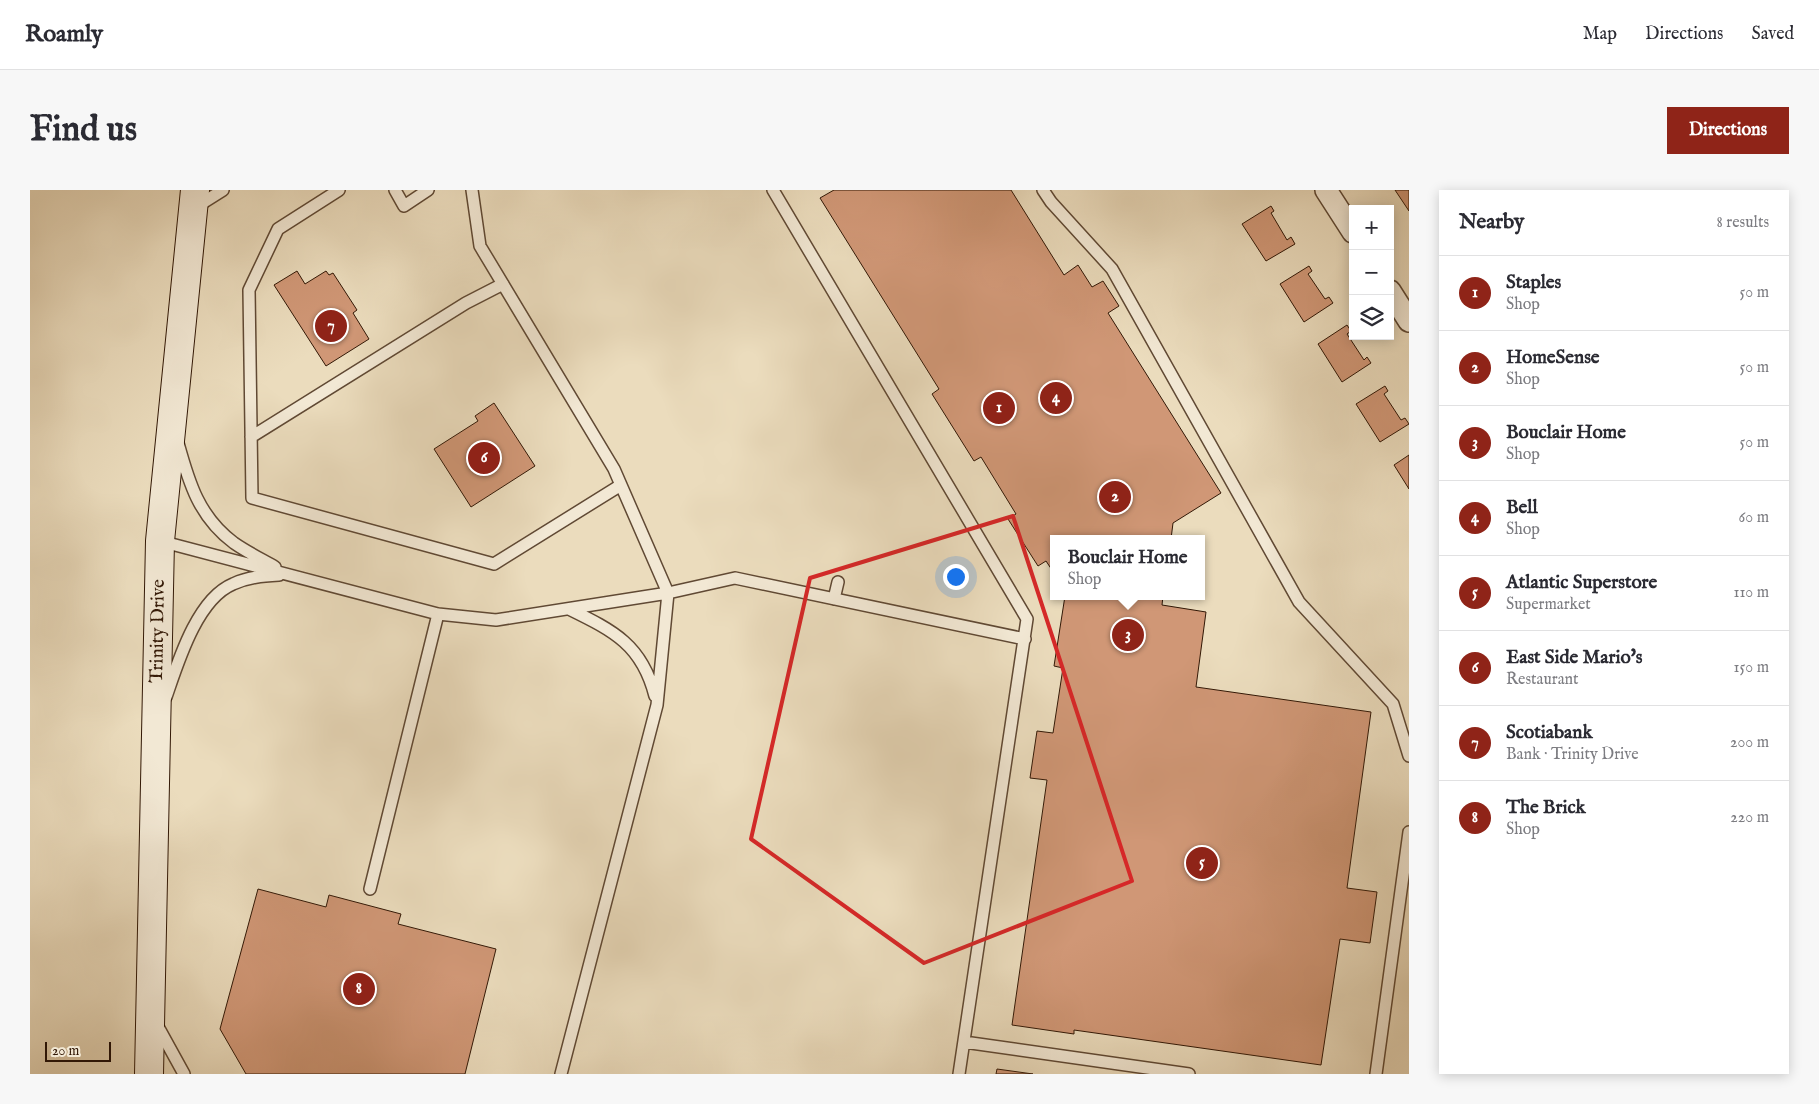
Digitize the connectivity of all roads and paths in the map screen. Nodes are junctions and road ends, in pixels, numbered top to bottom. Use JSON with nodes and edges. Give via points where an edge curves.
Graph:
{"nodes":[{"id":1,"x":223,"y":190,"type":"edge"},
{"id":2,"x":339,"y":190,"type":"edge"},
{"id":3,"x":395,"y":190,"type":"edge"},
{"id":4,"x":428,"y":190,"type":"edge"},
{"id":5,"x":472,"y":190,"type":"edge"},
{"id":6,"x":773,"y":190,"type":"edge"},
{"id":7,"x":1043,"y":190,"type":"edge"},
{"id":8,"x":1326,"y":190,"type":"edge"},
{"id":9,"x":195,"y":199,"type":"edge"},
{"id":10,"x":1349,"y":226,"type":"edge"},
{"id":11,"x":503,"y":284,"type":"junction"},
{"id":12,"x":1393,"y":295,"type":"edge"},
{"id":13,"x":1409,"y":321,"type":"edge"},
{"id":14,"x":172,"y":423,"type":"junction"},
{"id":15,"x":251,"y":437,"type":"junction"},
{"id":16,"x":621,"y":485,"type":"junction"},
{"id":17,"x":160,"y":541,"type":"junction"},
{"id":18,"x":287,"y":574,"type":"junction"},
{"id":19,"x":838,"y":582,"type":"dead end"},
{"id":20,"x":668,"y":593,"type":"junction"},
{"id":21,"x":834,"y":599,"type":"junction"},
{"id":22,"x":569,"y":609,"type":"junction"},
{"id":23,"x":438,"y":614,"type":"junction"},
{"id":24,"x":1025,"y":639,"type":"junction"},
{"id":25,"x":657,"y":705,"type":"junction"},
{"id":26,"x":156,"y":727,"type":"junction"},
{"id":27,"x":1409,"y":756,"type":"edge"},
{"id":28,"x":1409,"y":832,"type":"edge"},
{"id":29,"x":370,"y":889,"type":"dead end"},
{"id":30,"x":150,"y":1013,"type":"junction"},
{"id":31,"x":964,"y":1042,"type":"junction"},
{"id":32,"x":149,"y":1074,"type":"edge"},
{"id":33,"x":184,"y":1074,"type":"edge"},
{"id":34,"x":561,"y":1074,"type":"edge"},
{"id":35,"x":959,"y":1074,"type":"edge"},
{"id":36,"x":1189,"y":1074,"type":"edge"},
{"id":37,"x":1376,"y":1074,"type":"edge"}],
"edges":[{"from":1,"to":9,"type":"lane"},
{"from":2,"to":15,"type":"lane","via":[[278,229],[249,290]]},
{"from":3,"to":4,"type":"lane","via":[[404,206]]},
{"from":5,"to":11,"type":"lane","via":[[480,246]]},
{"from":6,"to":24,"type":"lane","via":[[1028,620]]},
{"from":7,"to":27,"type":"lane","via":[[1112,269],[1299,602],[1393,704]]},
{"from":8,"to":10,"type":"street"},
{"from":9,"to":14,"type":"street","name":"Trinity Drive"},
{"from":11,"to":15,"type":"lane","via":[[466,303]]},
{"from":11,"to":16,"type":"lane"},
{"from":12,"to":13,"type":"street"},
{"from":14,"to":17,"type":"street","name":"Trinity Drive"},
{"from":14,"to":18,"type":"lane","via":[[195,498],[214,524],[234,543]]},
{"from":15,"to":16,"type":"lane","via":[[252,498],[494,564]]},
{"from":16,"to":20,"type":"lane"},
{"from":17,"to":18,"type":"lane"},
{"from":17,"to":26,"type":"street","name":"Trinity Drive"},
{"from":18,"to":23,"type":"lane"},
{"from":18,"to":26,"type":"lane","via":[[255,577],[233,584],[217,594],[204,610],[179,657]]},
{"from":19,"to":21,"type":"lane"},
{"from":20,"to":21,"type":"lane","via":[[735,578]]},
{"from":20,"to":22,"type":"lane"},
{"from":20,"to":25,"type":"lane"},
{"from":21,"to":24,"type":"lane"},
{"from":22,"to":23,"type":"lane","via":[[496,620]]},
{"from":22,"to":25,"type":"lane","via":[[605,626],[627,644],[641,660]]},
{"from":23,"to":29,"type":"lane"},
{"from":24,"to":31,"type":"lane"},
{"from":25,"to":34,"type":"lane"},
{"from":26,"to":30,"type":"street","name":"Trinity Drive"},
{"from":28,"to":37,"type":"lane"},
{"from":30,"to":32,"type":"street","name":"Trinity Drive"},
{"from":30,"to":33,"type":"lane"},
{"from":31,"to":35,"type":"lane"},
{"from":31,"to":36,"type":"lane"}]}
